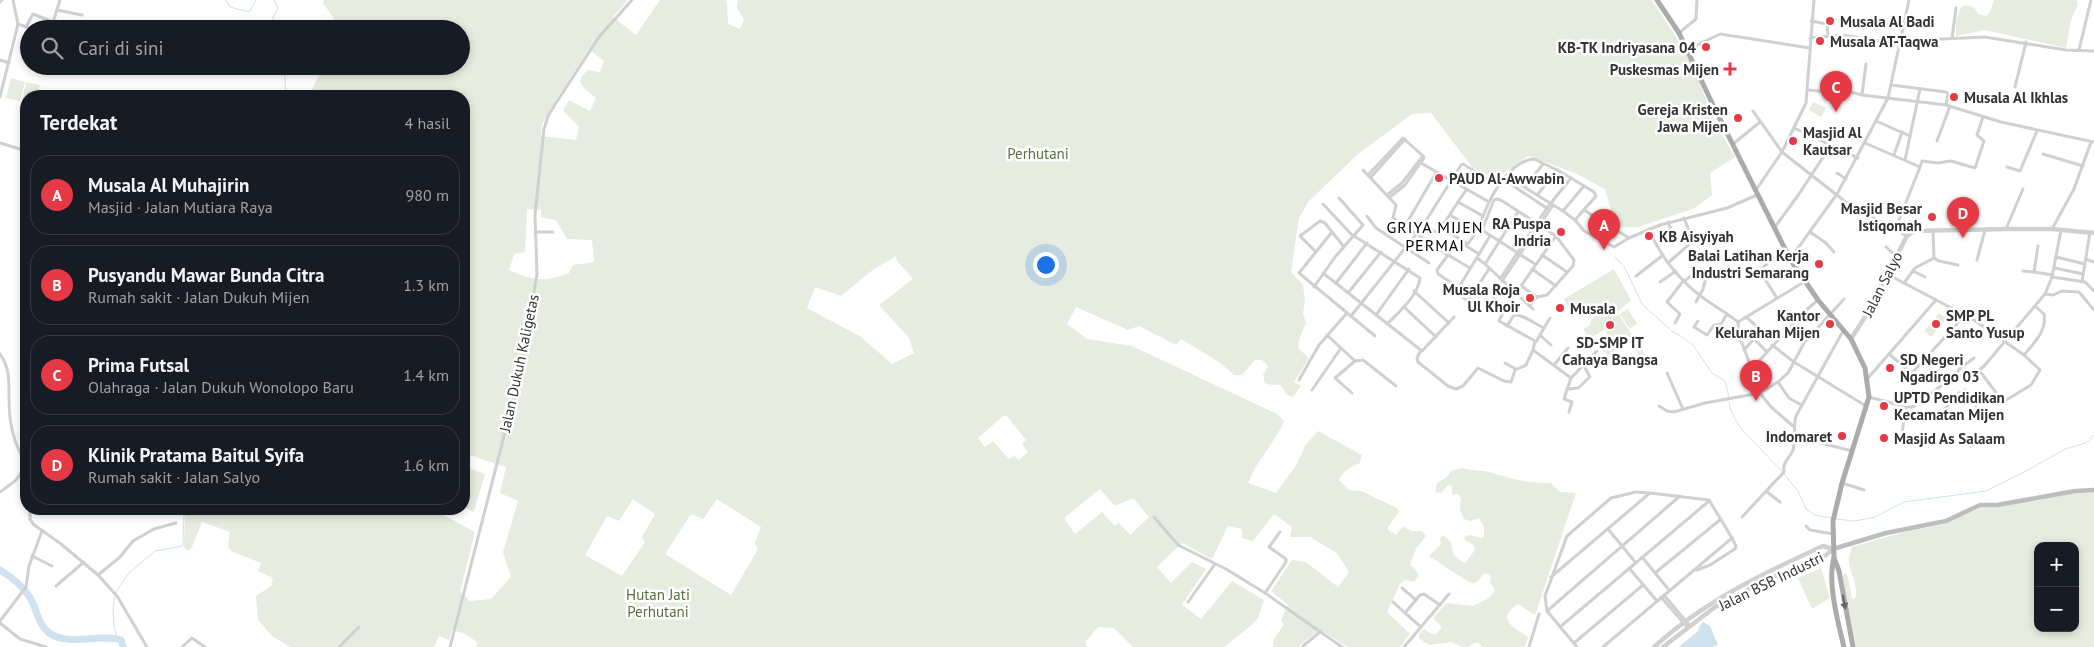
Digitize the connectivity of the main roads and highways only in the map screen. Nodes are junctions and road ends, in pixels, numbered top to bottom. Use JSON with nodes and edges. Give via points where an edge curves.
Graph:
{"nodes":[{"id":1,"x":1657,"y":0,"type":"edge"},
{"id":2,"x":2094,"y":490,"type":"edge"},
{"id":3,"x":1833,"y":549,"type":"junction"},
{"id":4,"x":1834,"y":558,"type":"junction"},
{"id":5,"x":1844,"y":647,"type":"edge"},
{"id":6,"x":1853,"y":647,"type":"edge"}],
"edges":[{"from":1,"to":3,"type":"main road","via":[[1680,33],[1790,259],[1804,282],[1851,339],[1863,361],[1869,397],[1842,483],[1834,518]]},
{"from":2,"to":3,"type":"main road","via":[[1980,506],[1946,521],[1886,532]]},
{"from":3,"to":4,"type":"main road"},
{"from":4,"to":5,"type":"main road","via":[[1834,597]]},
{"from":4,"to":6,"type":"main road","one_way":true}]}
